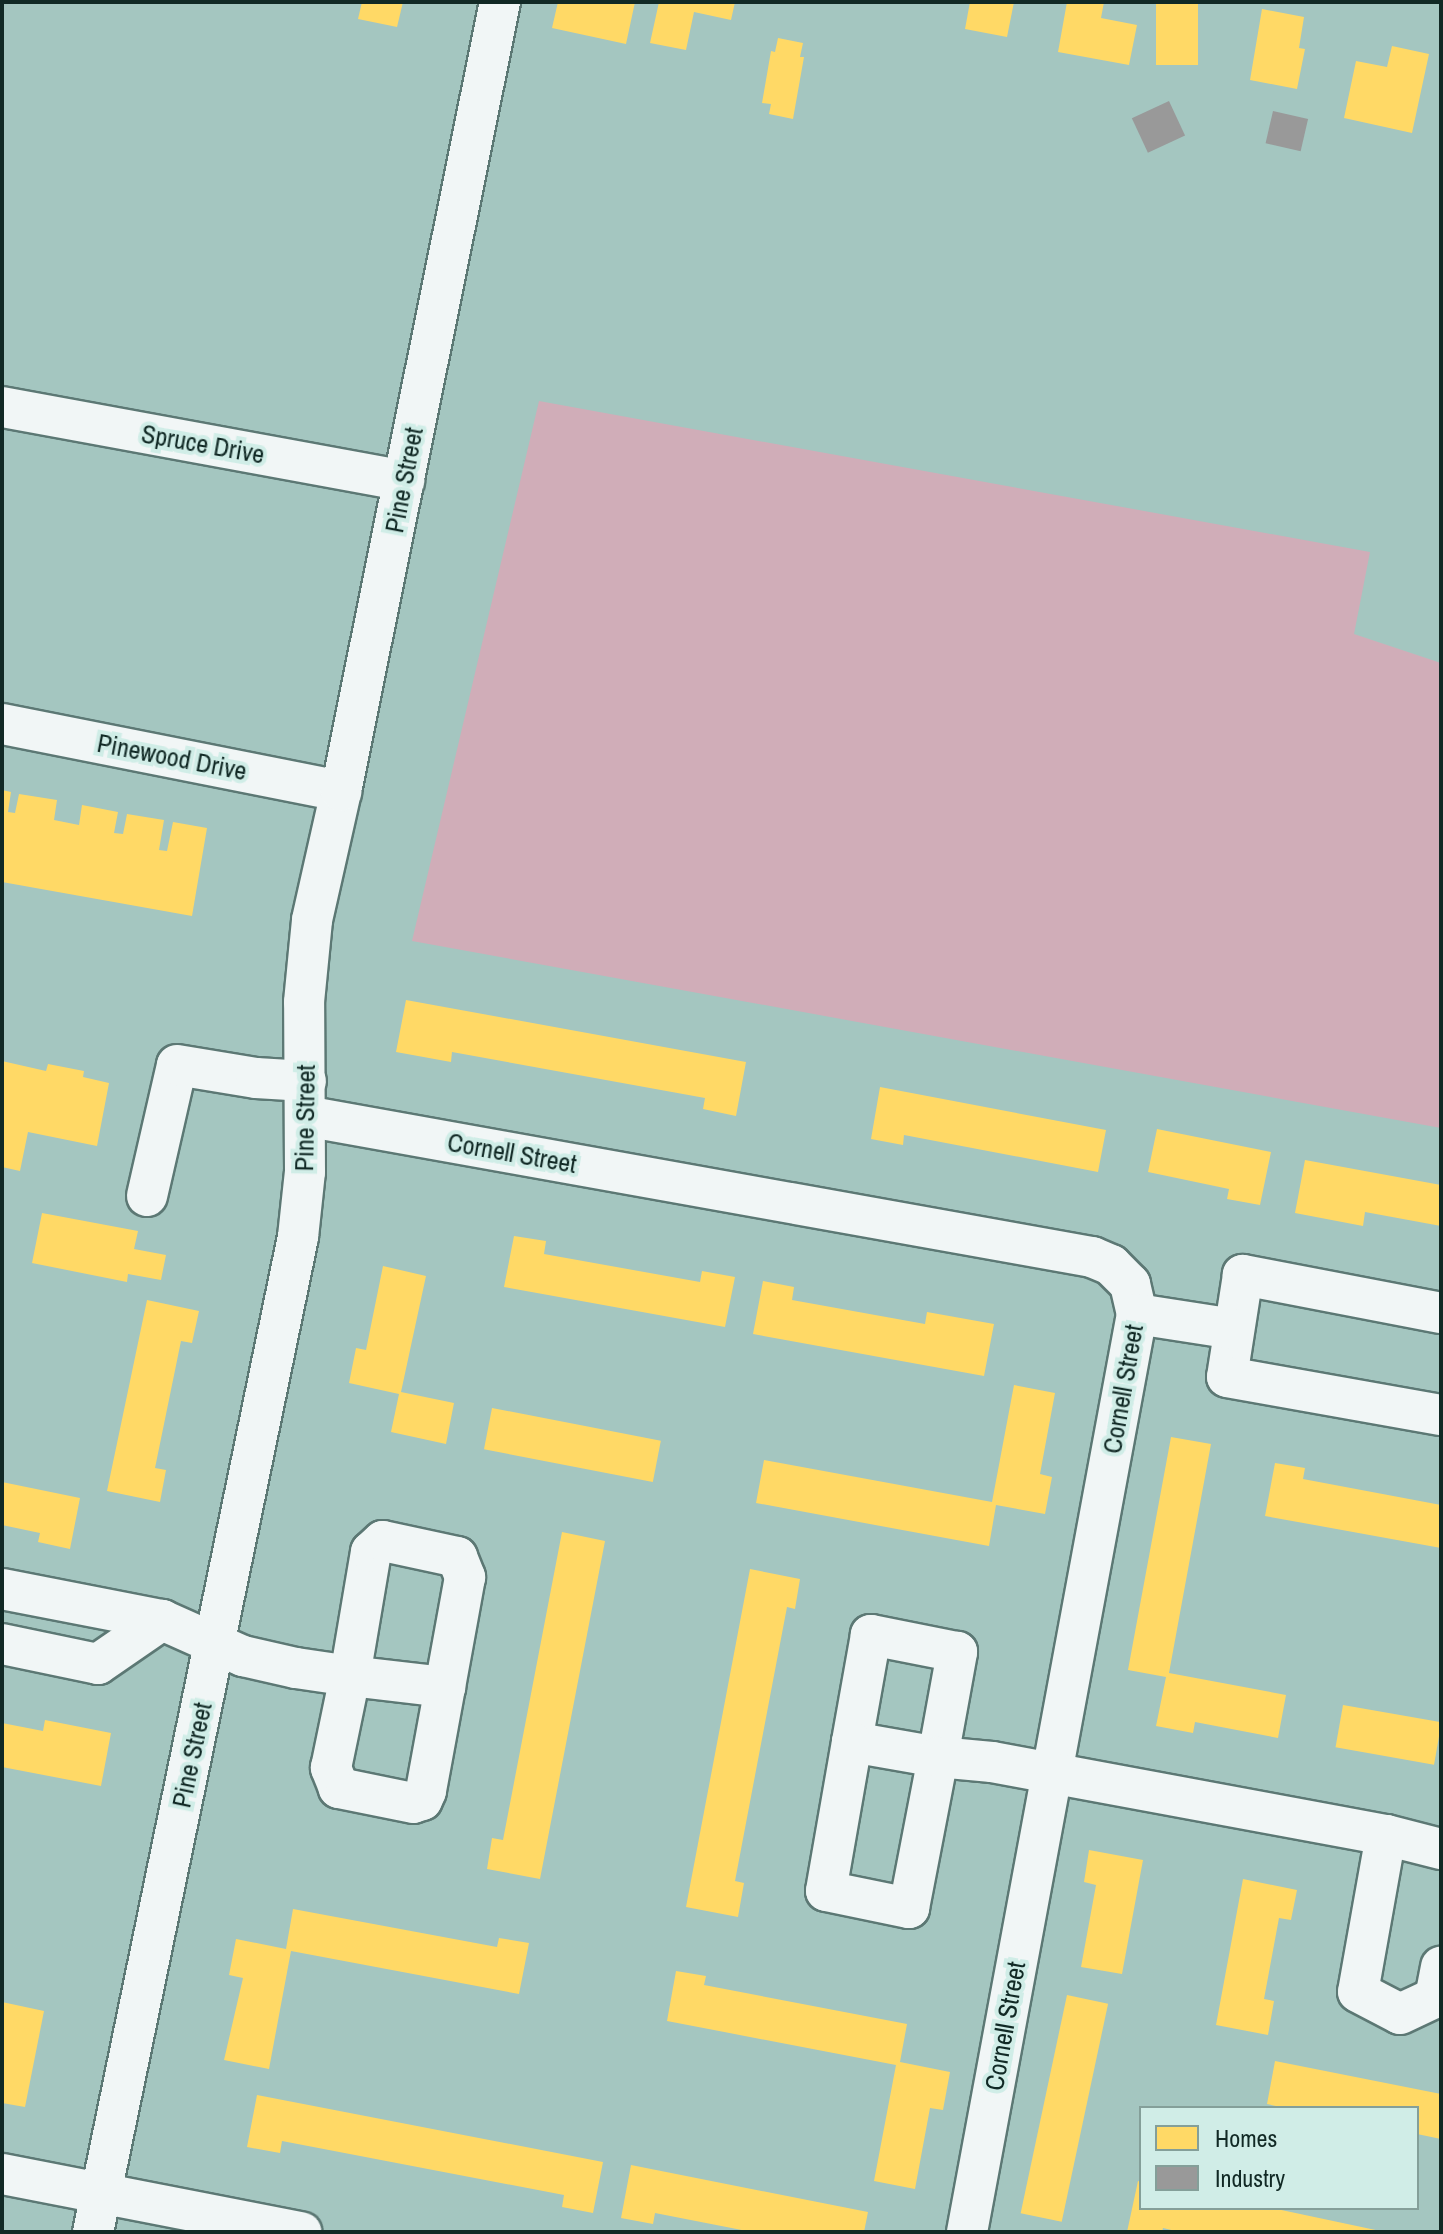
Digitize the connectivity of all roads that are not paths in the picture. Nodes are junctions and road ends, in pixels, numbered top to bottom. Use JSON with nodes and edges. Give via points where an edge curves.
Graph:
{"nodes":[{"id":1,"x":500,"y":2,"type":"edge"},
{"id":2,"x":2,"y":407,"type":"edge"},
{"id":3,"x":404,"y":481,"type":"junction"},
{"id":4,"x":2,"y":724,"type":"edge"},
{"id":5,"x":341,"y":791,"type":"junction"},
{"id":6,"x":306,"y":1098,"type":"junction"},
{"id":7,"x":147,"y":1196,"type":"dead end"},
{"id":8,"x":1441,"y":1313,"type":"edge"},
{"id":9,"x":1137,"y":1314,"type":"junction"},
{"id":10,"x":1234,"y":1329,"type":"junction"},
{"id":11,"x":1441,"y":1415,"type":"edge"},
{"id":12,"x":2,"y":1589,"type":"edge"},
{"id":13,"x":162,"y":1620,"type":"junction"},
{"id":14,"x":2,"y":1644,"type":"edge"},
{"id":15,"x":215,"y":1644,"type":"junction"},
{"id":16,"x":350,"y":1676,"type":"junction"},
{"id":17,"x":445,"y":1687,"type":"junction"},
{"id":18,"x":852,"y":1742,"type":"junction"},
{"id":19,"x":938,"y":1757,"type":"junction"},
{"id":20,"x":1052,"y":1774,"type":"junction"},
{"id":21,"x":1386,"y":1835,"type":"junction"},
{"id":22,"x":1441,"y":1849,"type":"edge"},
{"id":23,"x":1441,"y":1967,"type":"edge"},
{"id":24,"x":2,"y":2174,"type":"edge"},
{"id":25,"x":101,"y":2192,"type":"junction"},
{"id":26,"x":93,"y":2232,"type":"edge"},
{"id":27,"x":301,"y":2232,"type":"edge"},
{"id":28,"x":967,"y":2232,"type":"edge"}],
"edges":[{"from":1,"to":3,"type":"street","name":"Pine Street"},
{"from":2,"to":3,"type":"street","name":"Spruce Drive"},
{"from":3,"to":5,"type":"street","name":"Pine Street"},
{"from":4,"to":5,"type":"street","name":"Pinewood Drive"},
{"from":5,"to":6,"type":"street","name":"Pine Street","via":[[310,933],[304,1002]]},
{"from":6,"to":7,"type":"street","name":"Cornell Street","via":[[256,1078],[177,1065]]},
{"from":6,"to":9,"type":"street","name":"Cornell Street","via":[[1092,1257],[1111,1265],[1130,1284]]},
{"from":6,"to":15,"type":"street","name":"Pine Street","via":[[298,1237]]},
{"from":8,"to":10,"type":"street","via":[[1243,1275]]},
{"from":9,"to":10,"type":"street"},
{"from":9,"to":20,"type":"street","name":"Cornell Street"},
{"from":10,"to":11,"type":"street","via":[[1227,1377]]},
{"from":12,"to":13,"type":"street"},
{"from":13,"to":14,"type":"street","via":[[98,1664]]},
{"from":13,"to":15,"type":"street"},
{"from":15,"to":16,"type":"street","via":[[243,1656]]},
{"from":15,"to":25,"type":"street","name":"Pine Street"},
{"from":16,"to":17,"type":"street"},
{"from":16,"to":17,"type":"street","via":[[331,1768],[334,1781],[339,1788],[413,1803],[426,1791]]},
{"from":16,"to":17,"type":"street","via":[[371,1552],[383,1541],[457,1557],[463,1566]]},
{"from":18,"to":19,"type":"street"},
{"from":18,"to":19,"type":"street","via":[[871,1635],[957,1652]]},
{"from":18,"to":19,"type":"street","via":[[826,1891],[909,1908]]},
{"from":19,"to":20,"type":"street"},
{"from":20,"to":21,"type":"street"},
{"from":20,"to":28,"type":"street","name":"Cornell Street"},
{"from":21,"to":22,"type":"street"},
{"from":21,"to":23,"type":"street","via":[[1358,1992],[1400,2014],[1435,1998]]},
{"from":24,"to":25,"type":"street"},
{"from":25,"to":26,"type":"street","name":"Pine Street"},
{"from":25,"to":27,"type":"street"}]}
